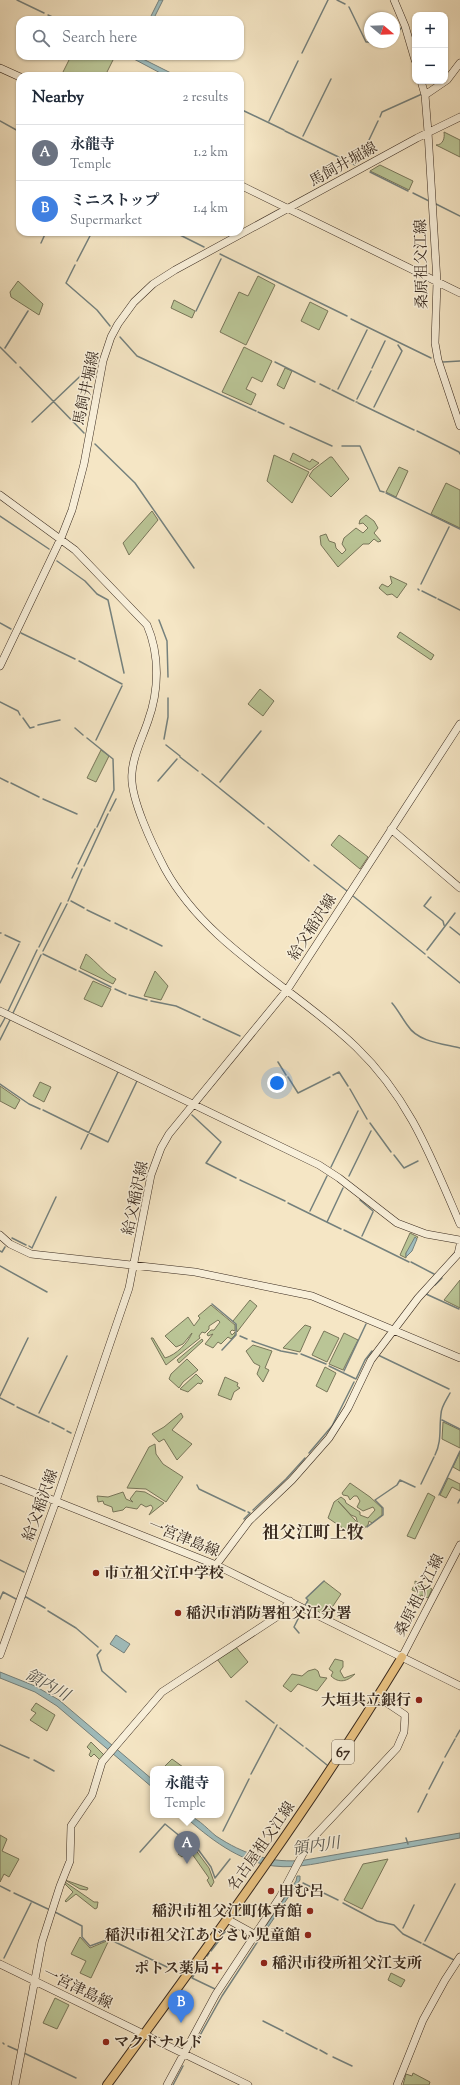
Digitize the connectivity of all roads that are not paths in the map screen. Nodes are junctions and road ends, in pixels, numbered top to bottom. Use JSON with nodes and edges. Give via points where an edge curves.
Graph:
{"nodes":[{"id":1,"x":394,"y":0,"type":"edge"},
{"id":2,"x":412,"y":50,"type":"edge"},
{"id":3,"x":460,"y":63,"type":"edge"},
{"id":4,"x":0,"y":68,"type":"edge"},
{"id":5,"x":16,"y":75,"type":"edge"},
{"id":6,"x":422,"y":84,"type":"edge"},
{"id":7,"x":425,"y":95,"type":"junction"},
{"id":8,"x":460,"y":117,"type":"edge"},
{"id":9,"x":428,"y":132,"type":"junction"},
{"id":10,"x":244,"y":187,"type":"edge"},
{"id":11,"x":288,"y":209,"type":"junction"},
{"id":12,"x":244,"y":233,"type":"edge"},
{"id":13,"x":238,"y":236,"type":"edge"},
{"id":14,"x":437,"y":282,"type":"junction"},
{"id":15,"x":460,"y":293,"type":"edge"},
{"id":16,"x":460,"y":426,"type":"edge"},
{"id":17,"x":0,"y":495,"type":"edge"},
{"id":18,"x":61,"y":538,"type":"junction"},
{"id":19,"x":0,"y":666,"type":"edge"},
{"id":20,"x":460,"y":724,"type":"edge"},
{"id":21,"x":391,"y":830,"type":"junction"},
{"id":22,"x":460,"y":888,"type":"edge"},
{"id":23,"x":287,"y":990,"type":"junction"},
{"id":24,"x":0,"y":1011,"type":"edge"},
{"id":25,"x":194,"y":1105,"type":"junction"},
{"id":26,"x":460,"y":1224,"type":"edge"},
{"id":27,"x":0,"y":1235,"type":"edge"},
{"id":28,"x":460,"y":1240,"type":"edge"},
{"id":29,"x":460,"y":1246,"type":"edge"},
{"id":30,"x":134,"y":1264,"type":"junction"},
{"id":31,"x":393,"y":1330,"type":"junction"},
{"id":32,"x":460,"y":1358,"type":"edge"},
{"id":33,"x":0,"y":1479,"type":"edge"},
{"id":34,"x":56,"y":1501,"type":"junction"},
{"id":35,"x":460,"y":1545,"type":"edge"},
{"id":36,"x":216,"y":1565,"type":"junction"},
{"id":37,"x":290,"y":1602,"type":"junction"},
{"id":38,"x":0,"y":1655,"type":"edge"},
{"id":39,"x":402,"y":1657,"type":"junction"},
{"id":40,"x":460,"y":1686,"type":"edge"},
{"id":41,"x":378,"y":1697,"type":"junction"},
{"id":42,"x":227,"y":1919,"type":"junction"},
{"id":43,"x":256,"y":1935,"type":"junction"},
{"id":44,"x":460,"y":1957,"type":"edge"},
{"id":45,"x":0,"y":1964,"type":"edge"},
{"id":46,"x":34,"y":1981,"type":"junction"},
{"id":47,"x":144,"y":2034,"type":"junction"},
{"id":48,"x":185,"y":2054,"type":"junction"},
{"id":49,"x":15,"y":2085,"type":"edge"},
{"id":50,"x":107,"y":2085,"type":"edge"},
{"id":51,"x":167,"y":2085,"type":"edge"},
{"id":52,"x":248,"y":2085,"type":"edge"},
{"id":53,"x":397,"y":2085,"type":"edge"}],
"edges":[{"from":1,"to":2,"type":"street"},
{"from":3,"to":7,"type":"street","via":[[447,80]]},
{"from":4,"to":5,"type":"street"},
{"from":6,"to":7,"type":"street"},
{"from":7,"to":9,"type":"street"},
{"from":8,"to":9,"type":"street"},
{"from":9,"to":11,"type":"street","name":"馬飼井堀線"},
{"from":9,"to":14,"type":"street","name":"桑原祖父江線"},
{"from":10,"to":11,"type":"street"},
{"from":11,"to":12,"type":"street","name":"馬飼井堀線"},
{"from":11,"to":14,"type":"street"},
{"from":13,"to":18,"type":"street","name":"馬飼井堀線","via":[[153,284],[126,312],[111,337],[103,361],[78,489]]},
{"from":14,"to":15,"type":"street"},
{"from":14,"to":16,"type":"street","name":"桑原祖父江線","via":[[435,343],[438,360]]},
{"from":17,"to":18,"type":"street"},
{"from":18,"to":19,"type":"street","name":"馬飼井堀線"},
{"from":18,"to":23,"type":"street","via":[[142,619],[152,637],[156,691],[131,775],[140,812],[166,869],[184,898],[204,922]]},
{"from":20,"to":21,"type":"street","name":"給父稲沢線"},
{"from":21,"to":22,"type":"street"},
{"from":21,"to":23,"type":"street","name":"給父稲沢線"},
{"from":23,"to":25,"type":"street","name":"給父稲沢線"},
{"from":23,"to":26,"type":"street","via":[[356,1047],[398,1096],[421,1133]]},
{"from":24,"to":25,"type":"street"},
{"from":25,"to":28,"type":"street","via":[[320,1165],[397,1224],[426,1234]]},
{"from":25,"to":30,"type":"street","name":"給父稲沢線","via":[[169,1134],[157,1156],[148,1185]]},
{"from":27,"to":30,"type":"street","via":[[10,1244],[31,1254]]},
{"from":29,"to":31,"type":"street","via":[[458,1254]]},
{"from":30,"to":31,"type":"street","via":[[194,1272],[312,1296]]},
{"from":30,"to":34,"type":"street","name":"給父稲沢線","via":[[129,1288]]},
{"from":31,"to":32,"type":"street"},
{"from":31,"to":36,"type":"street","via":[[365,1370],[348,1408],[329,1438],[292,1480],[249,1521]]},
{"from":33,"to":34,"type":"street","name":"一宮津島線"},
{"from":34,"to":36,"type":"street","name":"一宮津島線"},
{"from":34,"to":38,"type":"street","name":"給父稲沢線"},
{"from":35,"to":39,"type":"street","name":"桑原祖父江線"},
{"from":36,"to":37,"type":"street","name":"一宮津島線"},
{"from":37,"to":39,"type":"street","name":"一宮津島線"},
{"from":37,"to":46,"type":"street","via":[[278,1616],[162,1692],[108,1754],[100,1767],[92,1795],[71,1826],[70,1861],[47,1926]]},
{"from":39,"to":40,"type":"street","name":"一宮津島線"},
{"from":39,"to":41,"type":"main road","name":"名古屋祖父江線","number":"67"},
{"from":41,"to":42,"type":"main road","name":"名古屋祖父江線","number":"67","via":[[274,1854]]},
{"from":41,"to":43,"type":"street","via":[[405,1715],[402,1738],[397,1748],[317,1832],[301,1855]]},
{"from":42,"to":43,"type":"street"},
{"from":42,"to":47,"type":"main road","name":"名古屋祖父江線","number":"67"},
{"from":43,"to":48,"type":"street","via":[[216,1994]]},
{"from":44,"to":53,"type":"street","via":[[423,2020]]},
{"from":45,"to":46,"type":"street","name":"一宮津島線"},
{"from":46,"to":47,"type":"street","name":"一宮津島線"},
{"from":46,"to":49,"type":"street"},
{"from":47,"to":48,"type":"street","name":"一宮津島線"},
{"from":47,"to":50,"type":"main road","name":"名古屋祖父江線","number":"67"},
{"from":48,"to":51,"type":"street"},
{"from":48,"to":52,"type":"street","name":"一宮津島線"}]}
